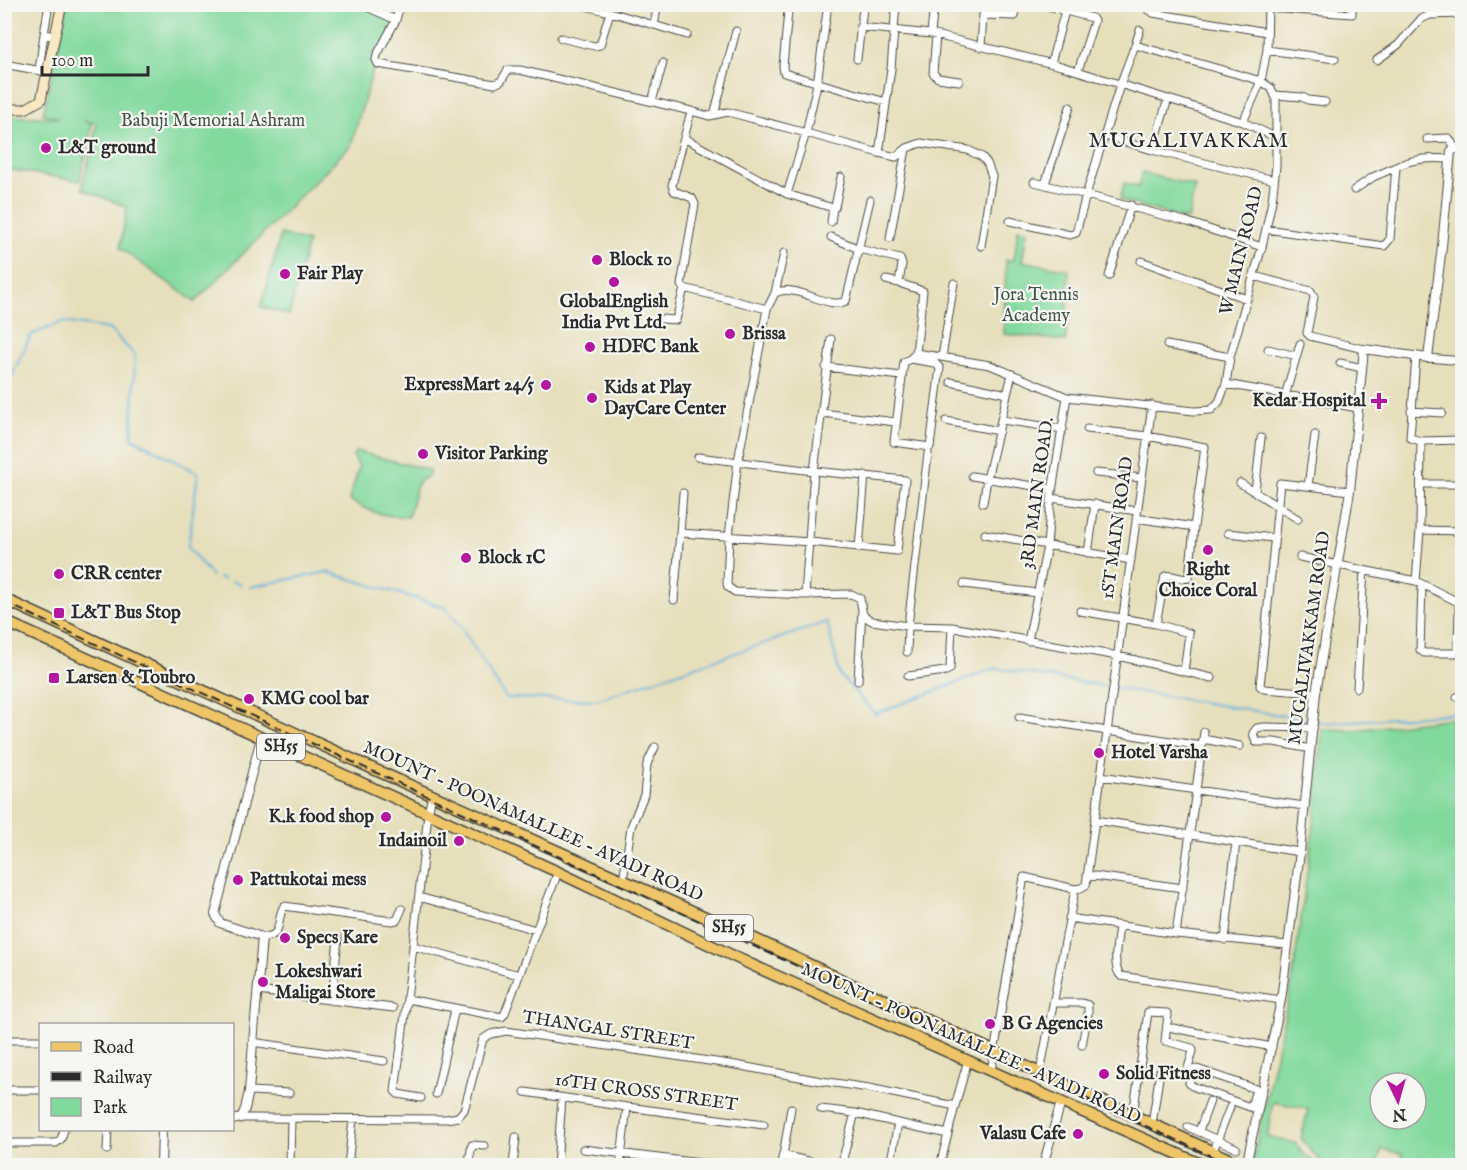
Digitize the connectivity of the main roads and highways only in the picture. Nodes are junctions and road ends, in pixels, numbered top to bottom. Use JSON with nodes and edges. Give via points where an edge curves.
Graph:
{"nodes":[{"id":1,"x":62,"y":4,"type":"edge"},
{"id":2,"x":4,"y":109,"type":"edge"},
{"id":3,"x":4,"y":599,"type":"edge"},
{"id":4,"x":4,"y":621,"type":"edge"},
{"id":5,"x":1096,"y":1098,"type":"junction"},
{"id":6,"x":1088,"y":1114,"type":"junction"},
{"id":7,"x":1205,"y":1166,"type":"edge"},
{"id":8,"x":1245,"y":1166,"type":"edge"}],
"edges":[{"from":1,"to":2,"type":"main road","via":[[43,71],[45,91],[41,100],[25,109]]},
{"from":3,"to":5,"type":"main road","name":"MOUNT - POONAMALLEE - AVADI ROAD","number":"SH55"},
{"from":4,"to":6,"type":"main road","name":"MOUNT - POONAMALLEE - AVADI ROAD","number":"SH55","via":[[558,872],[752,965]]},
{"from":5,"to":6,"type":"main road"},
{"from":5,"to":8,"type":"main road","name":"MOUNT - POONAMALLEE - AVADI ROAD","number":"SH55"},
{"from":6,"to":7,"type":"main road","name":"MOUNT - POONAMALLEE - AVADI ROAD","number":"SH55"}]}
